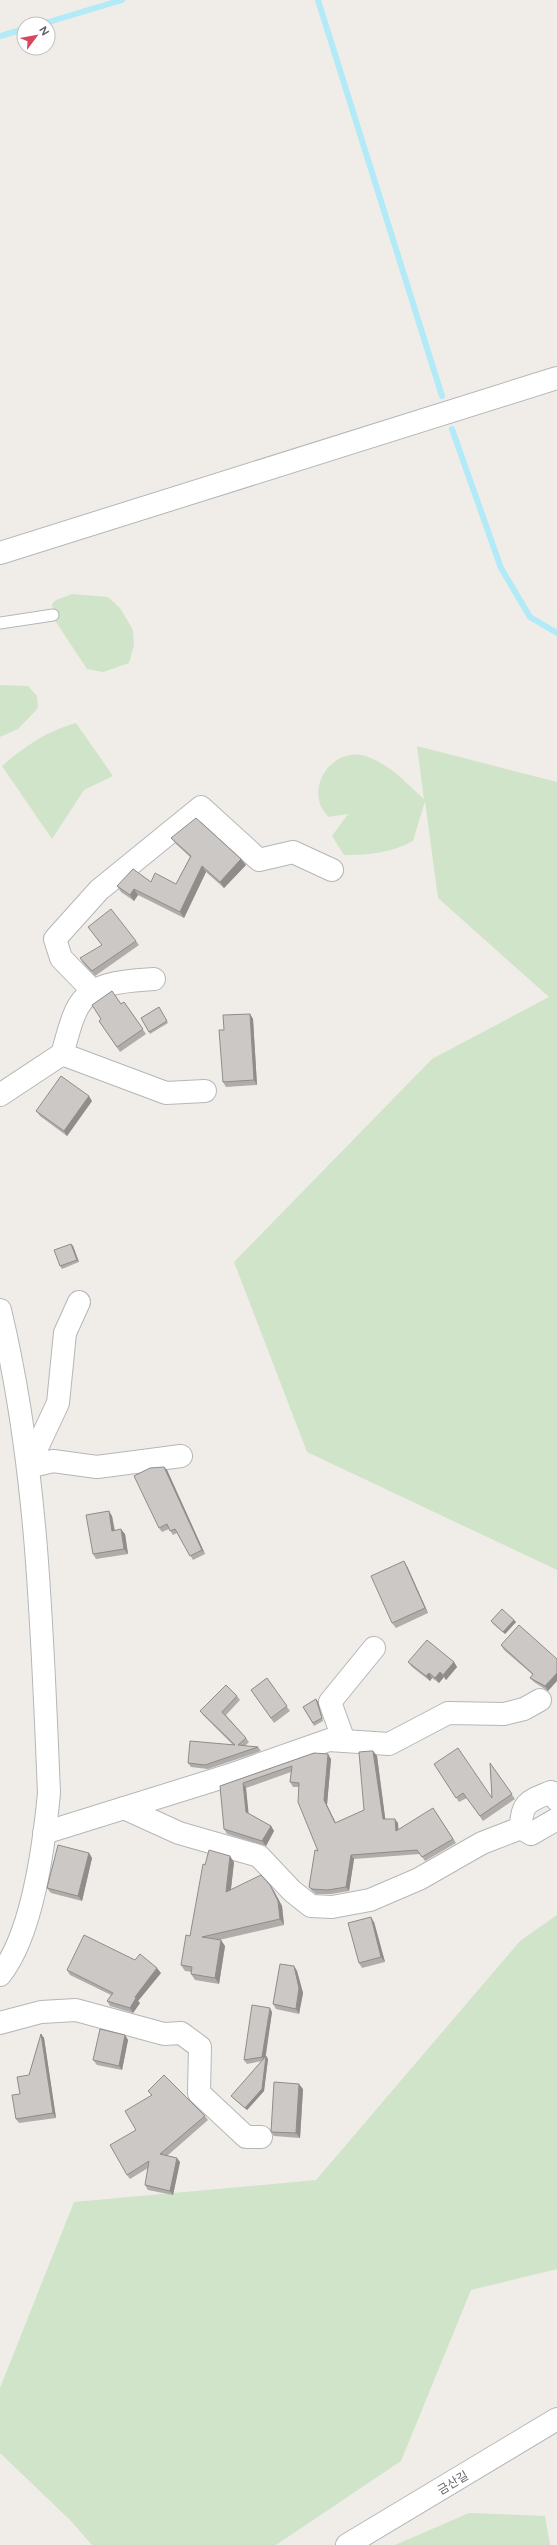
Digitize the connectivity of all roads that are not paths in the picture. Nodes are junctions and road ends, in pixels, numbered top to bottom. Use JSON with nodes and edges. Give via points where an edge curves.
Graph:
{"nodes":[{"id":1,"x":557,"y":378,"type":"edge"},
{"id":2,"x":0,"y":553,"type":"edge"},
{"id":3,"x":53,"y":614,"type":"dead end"},
{"id":4,"x":0,"y":623,"type":"edge"},
{"id":5,"x":332,"y":870,"type":"dead end"},
{"id":6,"x":154,"y":980,"type":"dead end"},
{"id":7,"x":92,"y":990,"type":"junction"},
{"id":8,"x":62,"y":1054,"type":"junction"},
{"id":9,"x":205,"y":1091,"type":"dead end"},
{"id":10,"x":0,"y":1095,"type":"edge"},
{"id":11,"x":79,"y":1302,"type":"dead end"},
{"id":12,"x":0,"y":1310,"type":"edge"},
{"id":13,"x":181,"y":1456,"type":"dead end"},
{"id":14,"x":28,"y":1467,"type":"junction"},
{"id":15,"x":374,"y":1648,"type":"dead end"},
{"id":16,"x":540,"y":1700,"type":"dead end"},
{"id":17,"x":344,"y":1741,"type":"junction"},
{"id":18,"x":557,"y":1800,"type":"edge"},
{"id":19,"x":124,"y":1808,"type":"junction"},
{"id":20,"x":557,"y":1818,"type":"edge"},
{"id":21,"x":520,"y":1828,"type":"junction"},
{"id":22,"x":44,"y":1833,"type":"junction"},
{"id":23,"x":0,"y":1975,"type":"edge"},
{"id":24,"x":0,"y":2023,"type":"edge"},
{"id":25,"x":261,"y":2137,"type":"dead end"},
{"id":26,"x":557,"y":2419,"type":"edge"},
{"id":27,"x":347,"y":2545,"type":"edge"}],
"edges":[{"from":1,"to":2,"type":"street"},
{"from":3,"to":4,"type":"lane"},
{"from":5,"to":7,"type":"street","via":[[293,852],[259,860],[201,807],[99,890],[55,939],[61,958]]},
{"from":6,"to":7,"type":"street","via":[[123,981]]},
{"from":7,"to":8,"type":"street","via":[[78,1006]]},
{"from":8,"to":9,"type":"street","via":[[166,1093]]},
{"from":8,"to":10,"type":"street"},
{"from":11,"to":14,"type":"street","via":[[65,1333],[58,1403]]},
{"from":12,"to":14,"type":"street"},
{"from":13,"to":14,"type":"street","via":[[97,1467],[53,1461]]},
{"from":14,"to":22,"type":"street","via":[[38,1562],[48,1785]]},
{"from":15,"to":17,"type":"street","via":[[330,1702]]},
{"from":16,"to":17,"type":"street","via":[[524,1709],[504,1714],[448,1713],[389,1744]]},
{"from":17,"to":19,"type":"street","via":[[329,1740],[230,1775]]},
{"from":18,"to":21,"type":"street","via":[[551,1792],[528,1801],[520,1814]]},
{"from":19,"to":21,"type":"street","via":[[180,1833],[259,1856],[292,1891],[311,1906],[332,1907],[370,1900],[419,1879],[482,1843]]},
{"from":19,"to":22,"type":"street"},
{"from":20,"to":21,"type":"street","via":[[531,1834]]},
{"from":22,"to":23,"type":"street","via":[[33,1894],[18,1945]]},
{"from":24,"to":25,"type":"street","via":[[41,2012],[76,2010],[164,2034],[181,2033],[200,2047],[199,2093],[246,2138]]},
{"from":26,"to":27,"type":"street","name":"금산길"}]}
